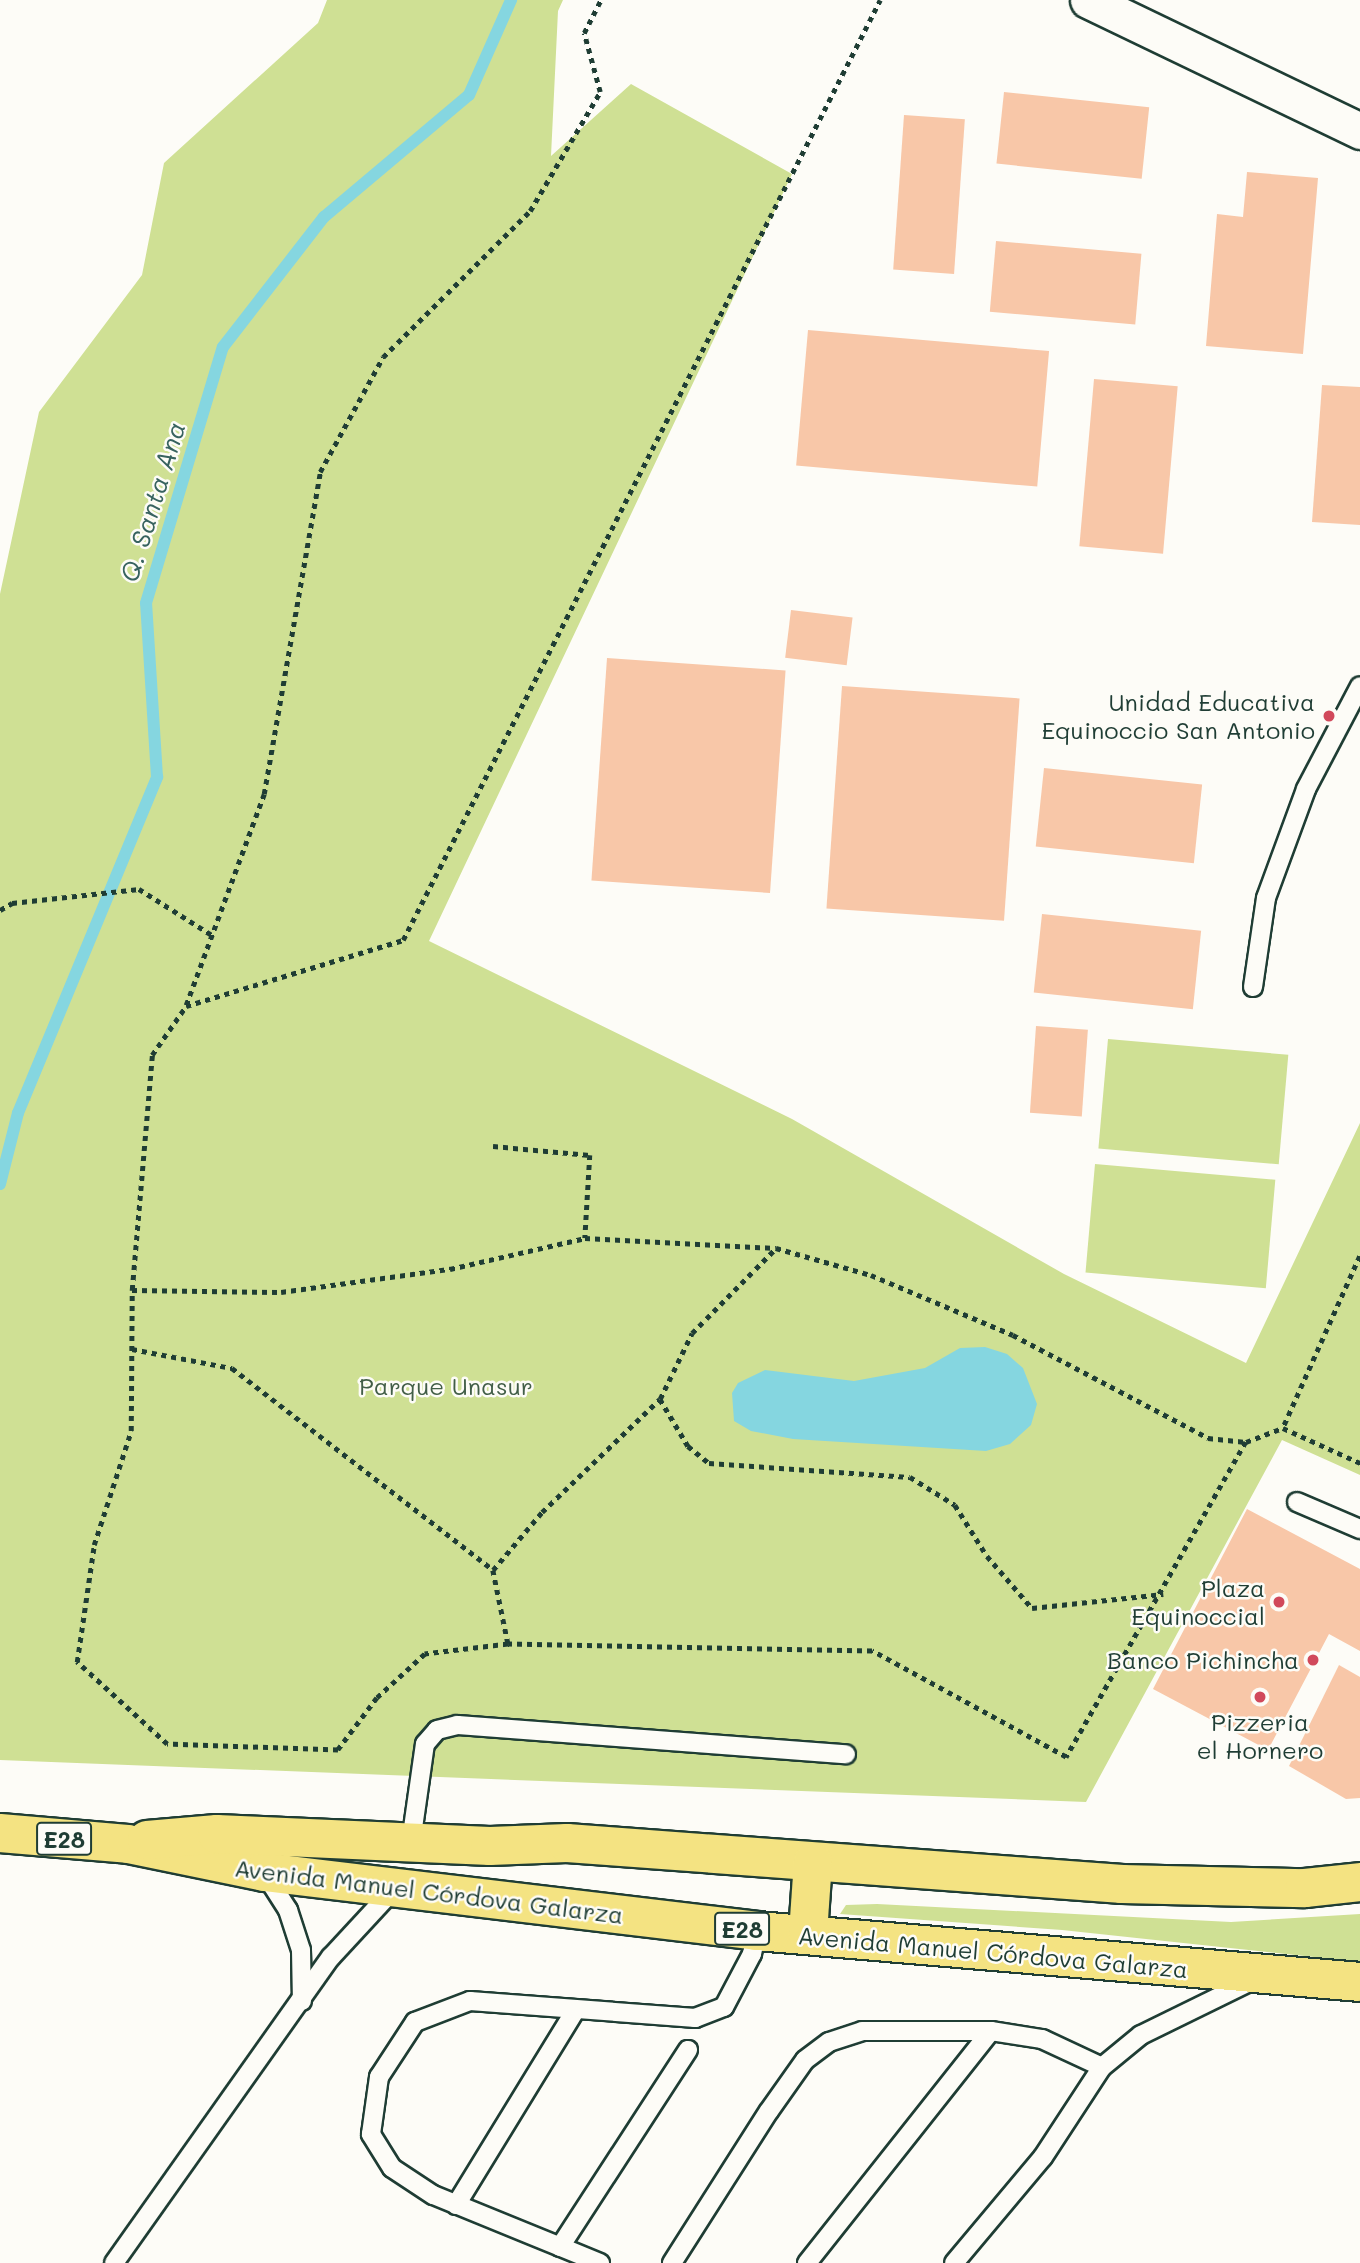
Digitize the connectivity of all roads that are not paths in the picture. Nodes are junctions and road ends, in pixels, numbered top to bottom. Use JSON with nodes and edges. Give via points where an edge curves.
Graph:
{"nodes":[{"id":1,"x":1088,"y":0,"type":"edge"},
{"id":2,"x":1360,"y":131,"type":"edge"},
{"id":3,"x":1360,"y":686,"type":"edge"},
{"id":4,"x":1253,"y":987,"type":"dead end"},
{"id":5,"x":1297,"y":1502,"type":"dead end"},
{"id":6,"x":1360,"y":1529,"type":"edge"},
{"id":7,"x":846,"y":1754,"type":"dead end"},
{"id":8,"x":0,"y":1833,"type":"edge"},
{"id":9,"x":411,"y":1842,"type":"junction"},
{"id":10,"x":128,"y":1844,"type":"junction"},
{"id":11,"x":813,"y":1862,"type":"junction"},
{"id":12,"x":264,"y":1872,"type":"junction"},
{"id":13,"x":1360,"y":1882,"type":"edge"},
{"id":14,"x":394,"y":1889,"type":"junction"},
{"id":15,"x":757,"y":1931,"type":"junction"},
{"id":16,"x":808,"y":1933,"type":"junction"},
{"id":17,"x":1264,"y":1977,"type":"junction"},
{"id":18,"x":1360,"y":1982,"type":"edge"},
{"id":19,"x":302,"y":2001,"type":"junction"},
{"id":20,"x":575,"y":2011,"type":"junction"},
{"id":21,"x":991,"y":2031,"type":"junction"},
{"id":22,"x":688,"y":2050,"type":"dead end"},
{"id":23,"x":1102,"y":2067,"type":"junction"},
{"id":24,"x":456,"y":2205,"type":"junction"},
{"id":25,"x":560,"y":2247,"type":"junction"},
{"id":26,"x":114,"y":2263,"type":"edge"},
{"id":27,"x":600,"y":2263,"type":"edge"},
{"id":28,"x":671,"y":2263,"type":"edge"},
{"id":29,"x":807,"y":2263,"type":"edge"},
{"id":30,"x":954,"y":2263,"type":"edge"}],
"edges":[{"from":1,"to":2,"type":"street"},
{"from":3,"to":4,"type":"lane","via":[[1306,789],[1266,898]]},
{"from":5,"to":6,"type":"lane"},
{"from":7,"to":9,"type":"lane","via":[[457,1725],[437,1730],[425,1744]]},
{"from":8,"to":10,"type":"main road","name":"Avenida Manuel Córdova Galarza","number":"E28"},
{"from":9,"to":10,"type":"main road","name":"Avenida Manuel Córdova Galarza","number":"E28","via":[[217,1834]]},
{"from":9,"to":11,"type":"main road","name":"Avenida Manuel Córdova Galarza","number":"E28","via":[[567,1843]]},
{"from":10,"to":12,"type":"main road","name":"Avenida Manuel Córdova Galarza","number":"E28"},
{"from":11,"to":13,"type":"main road","name":"Avenida Manuel Córdova Galarza","number":"E28","via":[[1122,1884],[1305,1888]]},
{"from":11,"to":16,"type":"main road"},
{"from":12,"to":14,"type":"main road","name":"Avenida Manuel Córdova Galarza","number":"E28"},
{"from":12,"to":19,"type":"lane","via":[[288,1910],[301,1950]]},
{"from":14,"to":15,"type":"main road","name":"Avenida Manuel Córdova Galarza","number":"E28"},
{"from":14,"to":19,"type":"lane","via":[[358,1922]]},
{"from":15,"to":16,"type":"main road","name":"Avenida Manuel Córdova Galarza","number":"E28"},
{"from":15,"to":20,"type":"lane","via":[[752,1954],[724,2007],[695,2018]]},
{"from":16,"to":17,"type":"main road","name":"Avenida Manuel Córdova Galarza","number":"E28"},
{"from":17,"to":18,"type":"main road","name":"Avenida Manuel Córdova Galarza","number":"E28"},
{"from":17,"to":23,"type":"lane","via":[[1229,1988],[1141,2035]]},
{"from":19,"to":26,"type":"lane"},
{"from":20,"to":24,"type":"lane"},
{"from":20,"to":24,"type":"lane","via":[[470,2001],[415,2021],[379,2077],[371,2134],[391,2168]]},
{"from":21,"to":23,"type":"lane","via":[[1042,2039]]},
{"from":21,"to":28,"type":"lane","via":[[862,2031],[828,2042],[805,2060]]},
{"from":21,"to":29,"type":"lane"},
{"from":22,"to":25,"type":"lane"},
{"from":23,"to":30,"type":"lane","via":[[1043,2157]]},
{"from":24,"to":25,"type":"lane"},
{"from":25,"to":27,"type":"lane"}]}
